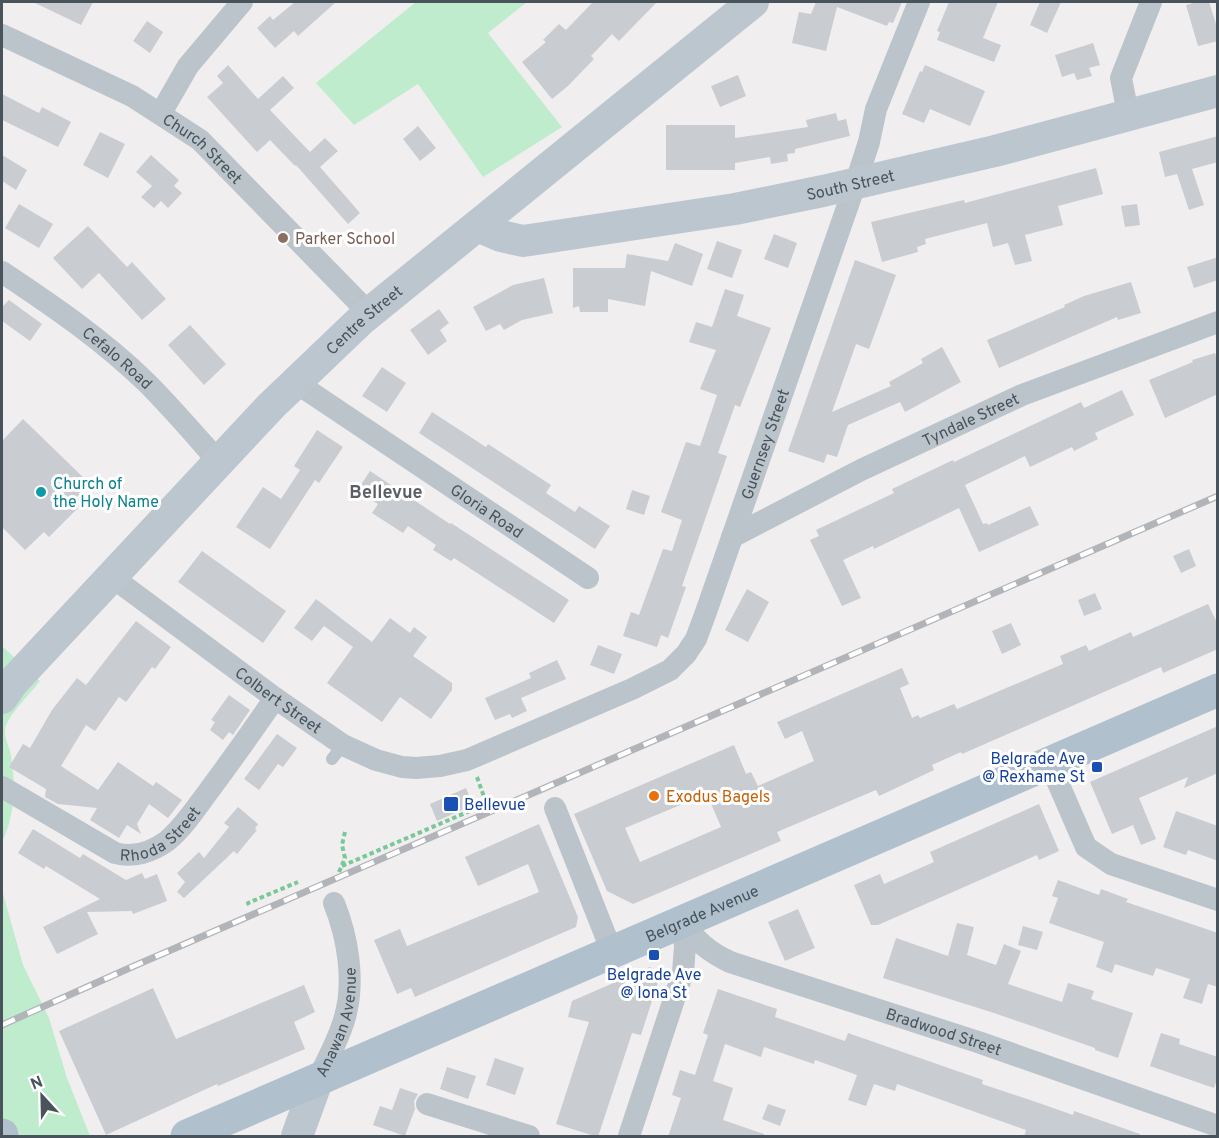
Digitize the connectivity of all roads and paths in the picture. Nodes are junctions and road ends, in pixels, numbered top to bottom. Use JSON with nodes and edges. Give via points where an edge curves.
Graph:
{"nodes":[{"id":1,"x":242,"y":2,"type":"edge"},
{"id":2,"x":753,"y":2,"type":"edge"},
{"id":3,"x":919,"y":2,"type":"edge"},
{"id":4,"x":1151,"y":2,"type":"edge"},
{"id":5,"x":2,"y":35,"type":"edge"},
{"id":6,"x":1218,"y":91,"type":"edge"},
{"id":7,"x":161,"y":113,"type":"junction"},
{"id":8,"x":1128,"y":114,"type":"junction"},
{"id":9,"x":856,"y":182,"type":"junction"},
{"id":10,"x":478,"y":226,"type":"junction"},
{"id":11,"x":2,"y":272,"type":"edge"},
{"id":12,"x":369,"y":313,"type":"junction"},
{"id":13,"x":1218,"y":322,"type":"edge"},
{"id":14,"x":295,"y":382,"type":"junction"},
{"id":15,"x":218,"y":461,"type":"junction"},
{"id":16,"x":732,"y":537,"type":"junction"},
{"id":17,"x":111,"y":577,"type":"junction"},
{"id":18,"x":588,"y":578,"type":"dead end"},
{"id":19,"x":5,"y":690,"type":"edge"},
{"id":20,"x":1218,"y":690,"type":"edge"},
{"id":21,"x":275,"y":698,"type":"junction"},
{"id":22,"x":1049,"y":762,"type":"junction"},
{"id":23,"x":471,"y":765,"type":"junction"},
{"id":24,"x":2,"y":787,"type":"edge"},
{"id":25,"x":558,"y":815,"type":"dead end"},
{"id":26,"x":345,"y":832,"type":"dead end"},
{"id":27,"x":342,"y":866,"type":"junction"},
{"id":28,"x":339,"y":872,"type":"dead end"},
{"id":29,"x":298,"y":882,"type":"dead end"},
{"id":30,"x":1218,"y":900,"type":"edge"},
{"id":31,"x":334,"y":903,"type":"dead end"},
{"id":32,"x":249,"y":905,"type":"dead end"},
{"id":33,"x":682,"y":922,"type":"junction"},
{"id":34,"x":612,"y":952,"type":"junction"},
{"id":35,"x":317,"y":1081,"type":"junction"},
{"id":36,"x":428,"y":1104,"type":"dead end"},
{"id":37,"x":1218,"y":1126,"type":"edge"},
{"id":38,"x":187,"y":1137,"type":"edge"},
{"id":39,"x":297,"y":1137,"type":"edge"},
{"id":40,"x":529,"y":1137,"type":"edge"},
{"id":41,"x":629,"y":1137,"type":"edge"}],
"edges":[{"from":1,"to":7,"type":"street","via":[[188,66]]},
{"from":2,"to":10,"type":"main road","name":"Centre Street"},
{"from":3,"to":9,"type":"street","name":"Guernsey Street","via":[[876,109]]},
{"from":4,"to":8,"type":"street","via":[[1121,78]]},
{"from":5,"to":7,"type":"street","name":"Church Street"},
{"from":6,"to":8,"type":"main road","name":"South Street"},
{"from":7,"to":12,"type":"street","name":"Church Street","via":[[200,140]]},
{"from":8,"to":9,"type":"main road","name":"South Street","via":[[995,151]]},
{"from":9,"to":10,"type":"main road","name":"South Street","via":[[735,209],[523,241]]},
{"from":9,"to":16,"type":"street","name":"Guernsey Street"},
{"from":10,"to":12,"type":"main road","name":"Centre Street"},
{"from":11,"to":15,"type":"street","name":"Cefalo Road","via":[[105,345],[148,384]]},
{"from":12,"to":14,"type":"main road","name":"Centre Street"},
{"from":13,"to":16,"type":"street","name":"Tyndale Street","via":[[1022,395],[861,470]]},
{"from":14,"to":15,"type":"main road","name":"Centre Street"},
{"from":14,"to":18,"type":"street","name":"Gloria Road"},
{"from":15,"to":17,"type":"main road","name":"Centre Street"},
{"from":16,"to":23,"type":"street","name":"Guernsey Street","via":[[696,639],[670,670]]},
{"from":17,"to":19,"type":"main road","name":"Centre Street"},
{"from":17,"to":21,"type":"street","name":"Colbert Street"},
{"from":20,"to":22,"type":"main road","name":"Belgrade Avenue"},
{"from":21,"to":23,"type":"street","name":"Colbert Street","via":[[338,752],[402,767]]},
{"from":21,"to":24,"type":"street","name":"Rhoda Street","via":[[186,820],[166,842],[153,849],[125,856],[115,853]]},
{"from":22,"to":30,"type":"street","via":[[1086,847],[1111,864]]},
{"from":22,"to":33,"type":"main road","name":"Belgrade Avenue"},
{"from":23,"to":27,"type":"path","via":[[487,806]]},
{"from":25,"to":34,"type":"street"},
{"from":26,"to":27,"type":"path"},
{"from":27,"to":28,"type":"path"},
{"from":29,"to":32,"type":"path"},
{"from":31,"to":35,"type":"street","name":"Anawan Avenue","via":[[347,948],[348,999],[340,1034]]},
{"from":33,"to":34,"type":"main road","name":"Belgrade Avenue"},
{"from":33,"to":37,"type":"street","name":"Bradwood Street","via":[[711,953],[730,962],[978,1042]]},
{"from":33,"to":41,"type":"street","via":[[683,972]]},
{"from":34,"to":35,"type":"main road","name":"Belgrade Avenue"},
{"from":35,"to":38,"type":"main road","name":"Belgrade Avenue"},
{"from":35,"to":39,"type":"main road","name":"Anawan Avenue"},
{"from":36,"to":40,"type":"street"}]}
